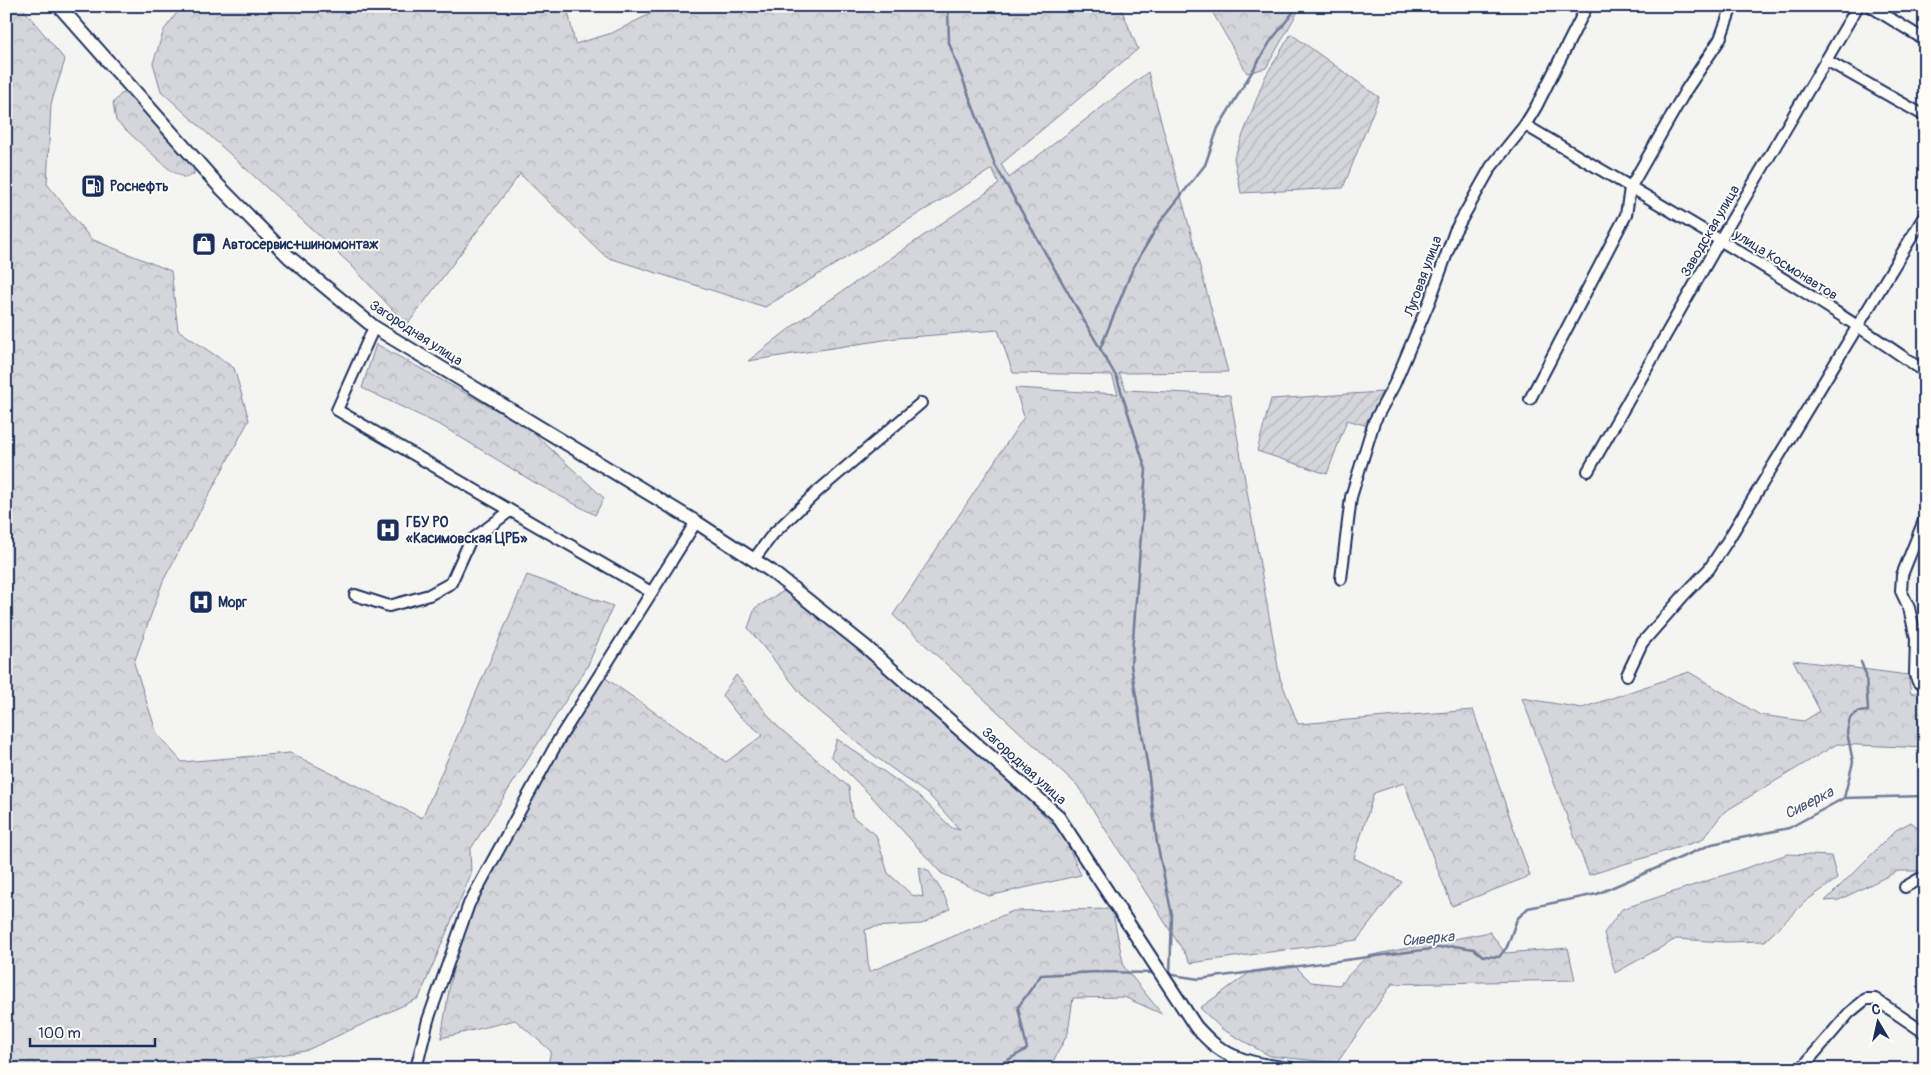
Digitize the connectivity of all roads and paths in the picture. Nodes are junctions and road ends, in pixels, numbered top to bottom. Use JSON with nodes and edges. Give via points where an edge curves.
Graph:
{"nodes":[{"id":1,"x":59,"y":6,"type":"edge"},
{"id":2,"x":1587,"y":6,"type":"edge"},
{"id":3,"x":1732,"y":6,"type":"edge"},
{"id":4,"x":1858,"y":6,"type":"edge"},
{"id":5,"x":1870,"y":6,"type":"edge"},
{"id":6,"x":1925,"y":40,"type":"edge"},
{"id":7,"x":1826,"y":60,"type":"junction"},
{"id":8,"x":1925,"y":116,"type":"edge"},
{"id":9,"x":1526,"y":125,"type":"junction"},
{"id":10,"x":1630,"y":188,"type":"junction"},
{"id":11,"x":1925,"y":215,"type":"edge"},
{"id":12,"x":1720,"y":240,"type":"junction"},
{"id":13,"x":1857,"y":325,"type":"junction"},
{"id":14,"x":374,"y":327,"type":"junction"},
{"id":15,"x":1925,"y":372,"type":"edge"},
{"id":16,"x":1530,"y":399,"type":"dead end"},
{"id":17,"x":921,"y":403,"type":"dead end"},
{"id":18,"x":1588,"y":471,"type":"dead end"},
{"id":19,"x":510,"y":511,"type":"junction"},
{"id":20,"x":1925,"y":518,"type":"edge"},
{"id":21,"x":696,"y":522,"type":"junction"},
{"id":22,"x":754,"y":559,"type":"junction"},
{"id":23,"x":1341,"y":579,"type":"dead end"},
{"id":24,"x":650,"y":592,"type":"junction"},
{"id":25,"x":355,"y":595,"type":"dead end"},
{"id":26,"x":1627,"y":676,"type":"dead end"},
{"id":27,"x":1918,"y":682,"type":"dead end"},
{"id":28,"x":1925,"y":879,"type":"edge"},
{"id":29,"x":1905,"y":887,"type":"dead end"},
{"id":30,"x":1925,"y":1033,"type":"edge"},
{"id":31,"x":416,"y":1069,"type":"edge"},
{"id":32,"x":1291,"y":1069,"type":"edge"},
{"id":33,"x":1801,"y":1069,"type":"edge"}],
"edges":[{"from":1,"to":14,"type":"main road","name":"Загородная улица","via":[[218,185],[289,257]]},
{"from":2,"to":9,"type":"street","name":"Луговая улица"},
{"from":3,"to":10,"type":"street","via":[[1720,39],[1686,90]]},
{"from":4,"to":7,"type":"street","name":"Заводская улица"},
{"from":5,"to":6,"type":"street"},
{"from":7,"to":8,"type":"street"},
{"from":7,"to":12,"type":"street","name":"Заводская улица"},
{"from":9,"to":10,"type":"street","name":"улица Космонавтов"},
{"from":9,"to":23,"type":"street","name":"Луговая улица","via":[[1491,167],[1455,231],[1394,385],[1374,422],[1351,497]]},
{"from":10,"to":12,"type":"street","name":"улица Космонавтов"},
{"from":10,"to":16,"type":"street","via":[[1626,215]]},
{"from":11,"to":13,"type":"street"},
{"from":12,"to":13,"type":"street","name":"улица Космонавтов"},
{"from":12,"to":18,"type":"street","name":"Заводская улица"},
{"from":13,"to":15,"type":"street","name":"улица Космонавтов"},
{"from":13,"to":26,"type":"street","via":[[1709,569],[1642,644]]},
{"from":14,"to":19,"type":"street","via":[[337,410]]},
{"from":14,"to":21,"type":"main road","name":"Загородная улица"},
{"from":17,"to":22,"type":"street","via":[[818,491],[773,534]]},
{"from":19,"to":24,"type":"street"},
{"from":19,"to":25,"type":"street","via":[[470,541],[451,583],[429,595],[389,606]]},
{"from":20,"to":27,"type":"street","via":[[1902,575],[1900,591],[1909,608],[1916,638],[1915,675]]},
{"from":21,"to":22,"type":"main road","name":"Загородная улица"},
{"from":21,"to":24,"type":"street"},
{"from":22,"to":32,"type":"main road","name":"Загородная улица","via":[[866,646],[1058,815],[1196,1027],[1218,1047],[1242,1059]]},
{"from":24,"to":31,"type":"street","via":[[559,739],[469,904],[428,1020]]},
{"from":28,"to":29,"type":"street"},
{"from":30,"to":33,"type":"street","via":[[1875,999],[1866,999],[1849,1013]]}]}
